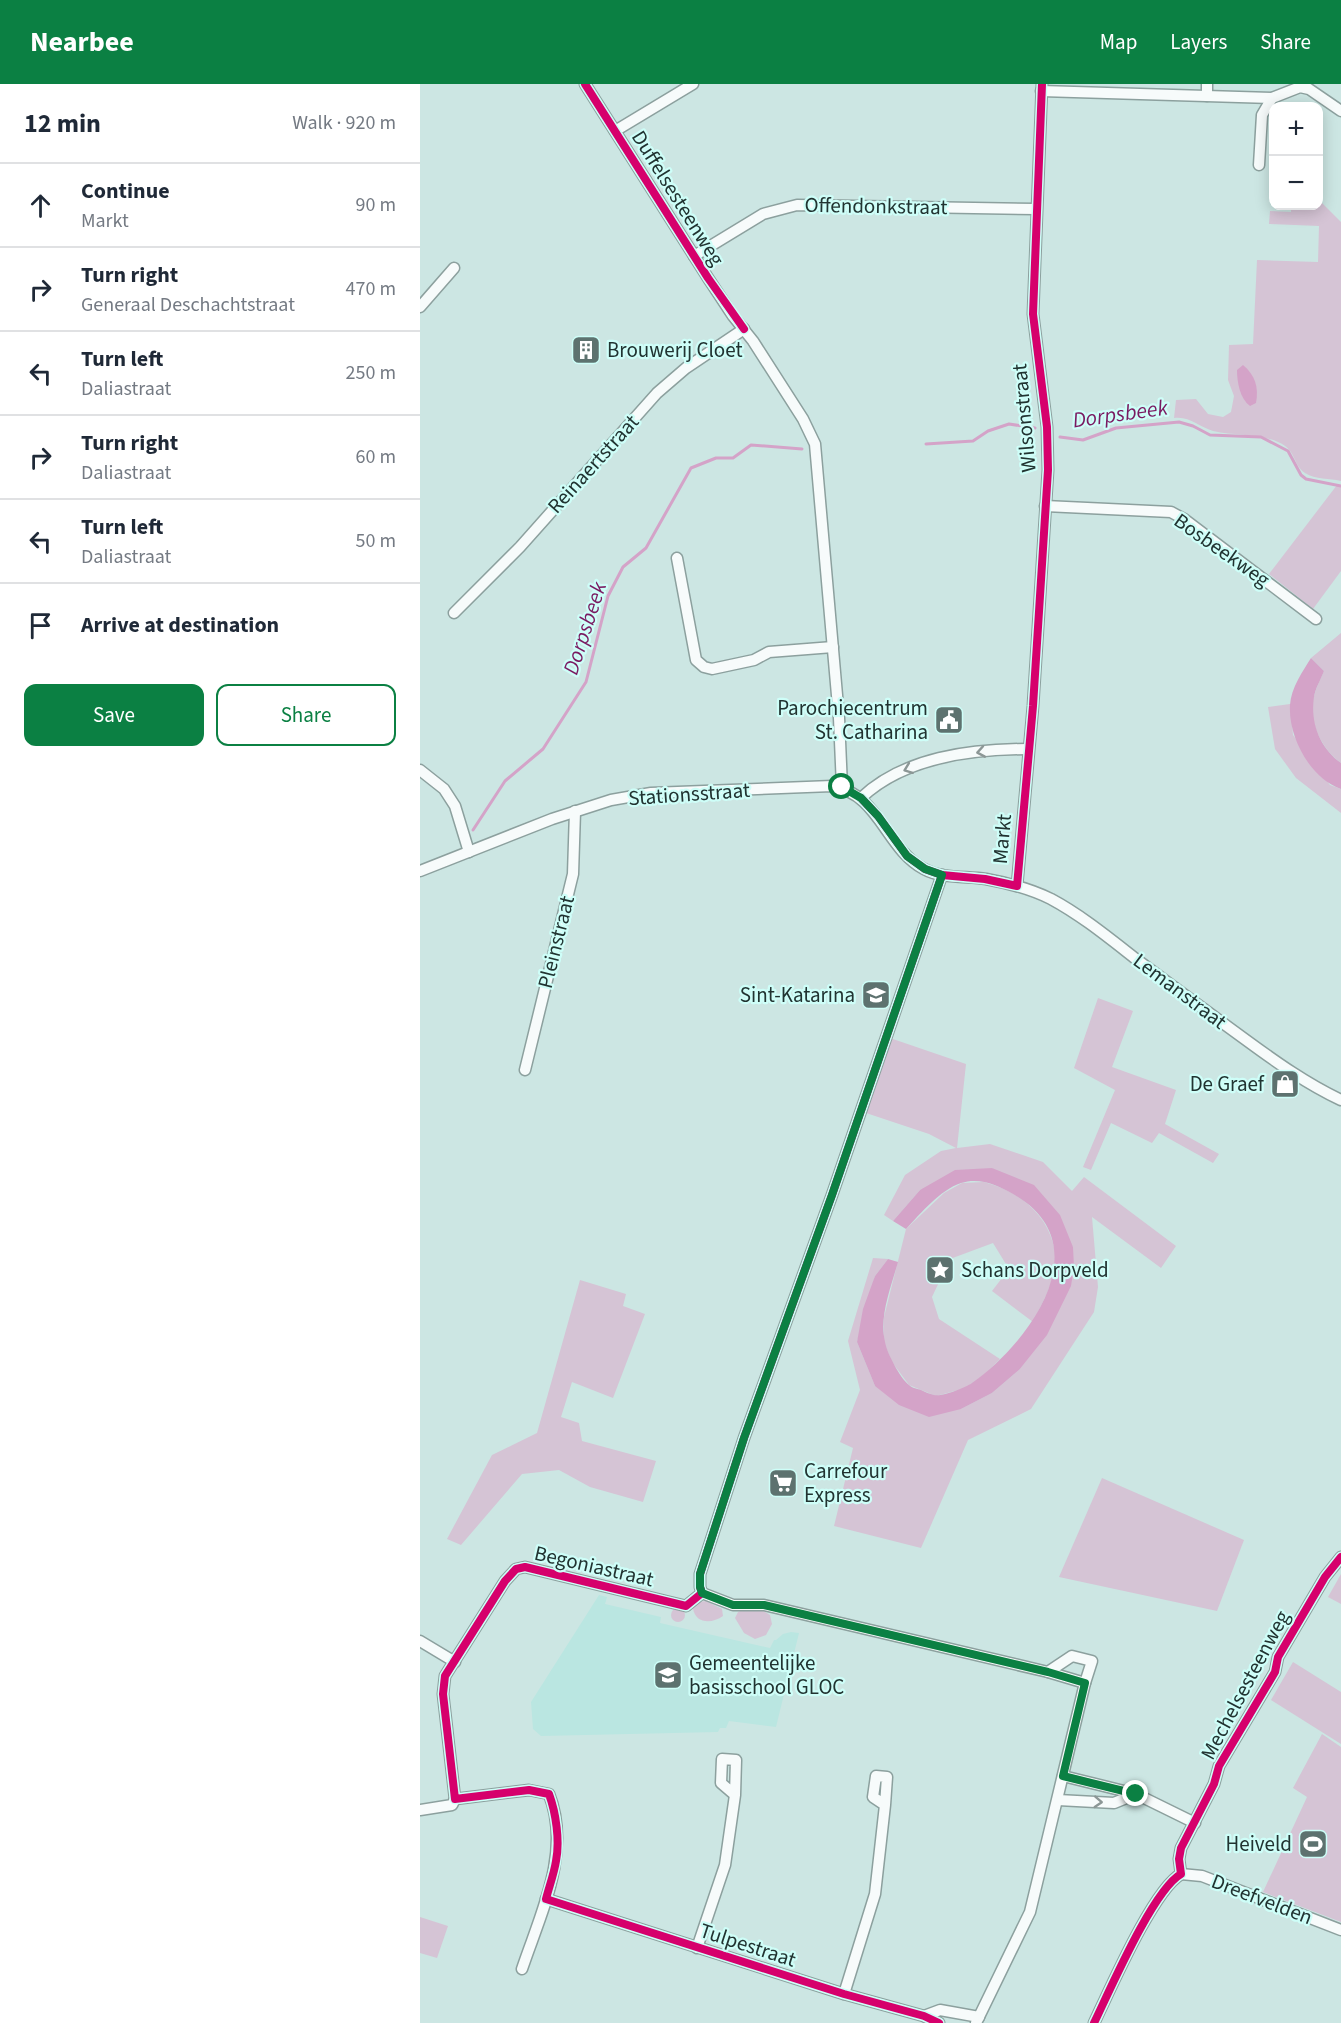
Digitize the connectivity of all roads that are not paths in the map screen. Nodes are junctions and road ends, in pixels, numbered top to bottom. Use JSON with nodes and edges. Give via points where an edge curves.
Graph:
{"nodes":[{"id":1,"x":585,"y":84,"type":"edge"},
{"id":2,"x":693,"y":84,"type":"edge"},
{"id":3,"x":1207,"y":84,"type":"edge"},
{"id":4,"x":1041,"y":88,"type":"edge"},
{"id":5,"x":1207,"y":96,"type":"junction"},
{"id":6,"x":1272,"y":98,"type":"junction"},
{"id":7,"x":1341,"y":111,"type":"edge"},
{"id":8,"x":615,"y":130,"type":"junction"},
{"id":9,"x":1259,"y":165,"type":"dead end"},
{"id":10,"x":1036,"y":209,"type":"junction"},
{"id":11,"x":694,"y":256,"type":"junction"},
{"id":12,"x":454,"y":268,"type":"dead end"},
{"id":13,"x":420,"y":307,"type":"edge"},
{"id":14,"x":744,"y":329,"type":"junction"},
{"id":15,"x":1045,"y":506,"type":"junction"},
{"id":16,"x":677,"y":558,"type":"dead end"},
{"id":17,"x":454,"y":613,"type":"dead end"},
{"id":18,"x":1316,"y":619,"type":"dead end"},
{"id":19,"x":833,"y":647,"type":"junction"},
{"id":20,"x":1028,"y":749,"type":"junction"},
{"id":21,"x":420,"y":770,"type":"edge"},
{"id":22,"x":842,"y":787,"type":"junction"},
{"id":23,"x":861,"y":798,"type":"junction"},
{"id":24,"x":575,"y":811,"type":"junction"},
{"id":25,"x":469,"y":852,"type":"junction"},
{"id":26,"x":420,"y":871,"type":"edge"},
{"id":27,"x":942,"y":875,"type":"junction"},
{"id":28,"x":1017,"y":886,"type":"junction"},
{"id":29,"x":525,"y":1070,"type":"dead end"},
{"id":30,"x":1341,"y":1101,"type":"edge"},
{"id":31,"x":1341,"y":1557,"type":"edge"},
{"id":32,"x":702,"y":1593,"type":"junction"},
{"id":33,"x":420,"y":1641,"type":"edge"},
{"id":34,"x":455,"y":1662,"type":"junction"},
{"id":35,"x":1048,"y":1672,"type":"junction"},
{"id":36,"x":1085,"y":1683,"type":"junction"},
{"id":37,"x":1063,"y":1776,"type":"junction"},
{"id":38,"x":1136,"y":1794,"type":"junction"},
{"id":39,"x":735,"y":1795,"type":"dead end"},
{"id":40,"x":456,"y":1799,"type":"junction"},
{"id":41,"x":1058,"y":1800,"type":"junction"},
{"id":42,"x":885,"y":1805,"type":"dead end"},
{"id":43,"x":420,"y":1810,"type":"edge"},
{"id":44,"x":1195,"y":1822,"type":"junction"},
{"id":45,"x":1181,"y":1874,"type":"junction"},
{"id":46,"x":546,"y":1899,"type":"junction"},
{"id":47,"x":1341,"y":1930,"type":"edge"},
{"id":48,"x":698,"y":1948,"type":"junction"},
{"id":49,"x":522,"y":1970,"type":"dead end"},
{"id":50,"x":844,"y":1994,"type":"junction"},
{"id":51,"x":924,"y":2016,"type":"junction"},
{"id":52,"x":978,"y":2020,"type":"edge"},
{"id":53,"x":939,"y":2023,"type":"edge"},
{"id":54,"x":1094,"y":2023,"type":"edge"}],
"edges":[{"from":1,"to":8,"type":"street","name":"Duffelsesteenweg"},
{"from":2,"to":8,"type":"street"},
{"from":3,"to":5,"type":"street"},
{"from":4,"to":5,"type":"street"},
{"from":4,"to":10,"type":"street","name":"Wilsonstraat"},
{"from":5,"to":6,"type":"street"},
{"from":6,"to":7,"type":"street","via":[[1300,87]]},
{"from":6,"to":9,"type":"street","via":[[1262,116]]},
{"from":8,"to":11,"type":"street","name":"Duffelsesteenweg"},
{"from":10,"to":11,"type":"street","name":"Offendonkstraat","via":[[797,205],[763,214]]},
{"from":10,"to":15,"type":"street","name":"Wilsonstraat","via":[[1033,314],[1047,427]]},
{"from":11,"to":14,"type":"street","name":"Duffelsesteenweg"},
{"from":12,"to":13,"type":"street"},
{"from":14,"to":17,"type":"street","name":"Reinaertstraat","via":[[657,393],[520,547]]},
{"from":14,"to":19,"type":"street","name":"Duffelsesteenweg","via":[[815,444]]},
{"from":15,"to":18,"type":"street","name":"Bosbeekweg","via":[[1171,512]]},
{"from":15,"to":20,"type":"street","name":"Wilsonstraat"},
{"from":16,"to":19,"type":"street","via":[[696,660],[704,667],[712,669],[754,660],[769,652]]},
{"from":19,"to":22,"type":"street","name":"Duffelsesteenweg"},
{"from":20,"to":23,"type":"street","one_way":true,"via":[[994,749],[907,768],[883,780]]},
{"from":20,"to":28,"type":"street","name":"Markt"},
{"from":21,"to":25,"type":"street","via":[[444,789],[455,806]]},
{"from":22,"to":23,"type":"street","name":"Stationsstraat"},
{"from":22,"to":24,"type":"street","name":"Stationsstraat","via":[[651,793]]},
{"from":23,"to":27,"type":"street","name":"Markt","via":[[907,856]]},
{"from":24,"to":25,"type":"street","name":"Stationsstraat"},
{"from":24,"to":29,"type":"street","name":"Pleinstraat","via":[[573,874]]},
{"from":25,"to":26,"type":"street","name":"Stationsstraat"},
{"from":27,"to":28,"type":"street","name":"Markt"},
{"from":27,"to":32,"type":"street","via":[[744,1438],[700,1574]]},
{"from":28,"to":30,"type":"street","name":"Lemanstraat","via":[[1066,909],[1292,1073]]},
{"from":31,"to":44,"type":"street","name":"Mechelsesteenweg","via":[[1278,1657],[1275,1672],[1219,1766]]},
{"from":32,"to":34,"type":"street","name":"Begoniastraat","via":[[686,1606],[525,1567],[516,1569]]},
{"from":32,"to":35,"type":"street","via":[[733,1605],[764,1605]]},
{"from":33,"to":34,"type":"street"},
{"from":34,"to":40,"type":"street","name":"Begoniastraat","via":[[445,1676],[443,1694]]},
{"from":35,"to":36,"type":"street"},
{"from":35,"to":36,"type":"street","name":"Tulpestraat","via":[[1072,1656],[1092,1660]]},
{"from":36,"to":37,"type":"street","name":"Tulpestraat"},
{"from":37,"to":38,"type":"street"},
{"from":37,"to":41,"type":"street","name":"Tulpestraat"},
{"from":41,"to":38,"type":"street","one_way":true,"via":[[1114,1803]]},
{"from":38,"to":44,"type":"street"},
{"from":39,"to":48,"type":"street","via":[[725,1865]]},
{"from":40,"to":43,"type":"street","via":[[452,1805]]},
{"from":40,"to":46,"type":"street","via":[[530,1790],[549,1794],[557,1841]]},
{"from":41,"to":52,"type":"street","name":"Tulpestraat","via":[[1030,1912]]},
{"from":42,"to":50,"type":"street","via":[[875,1894]]},
{"from":44,"to":45,"type":"street","name":"Mechelsesteenweg","via":[[1181,1848]]},
{"from":45,"to":47,"type":"street","name":"Dreefvelden","via":[[1202,1876]]},
{"from":45,"to":54,"type":"street","via":[[1168,1883],[1138,1934]]},
{"from":46,"to":48,"type":"street","name":"Tulpestraat"},
{"from":46,"to":49,"type":"street"},
{"from":48,"to":50,"type":"street","name":"Tulpestraat"},
{"from":50,"to":51,"type":"street","name":"Tulpestraat"},
{"from":51,"to":52,"type":"street","name":"Tulpestraat","via":[[940,2010]]},
{"from":51,"to":53,"type":"street","name":"Tulpestraat"}]}
